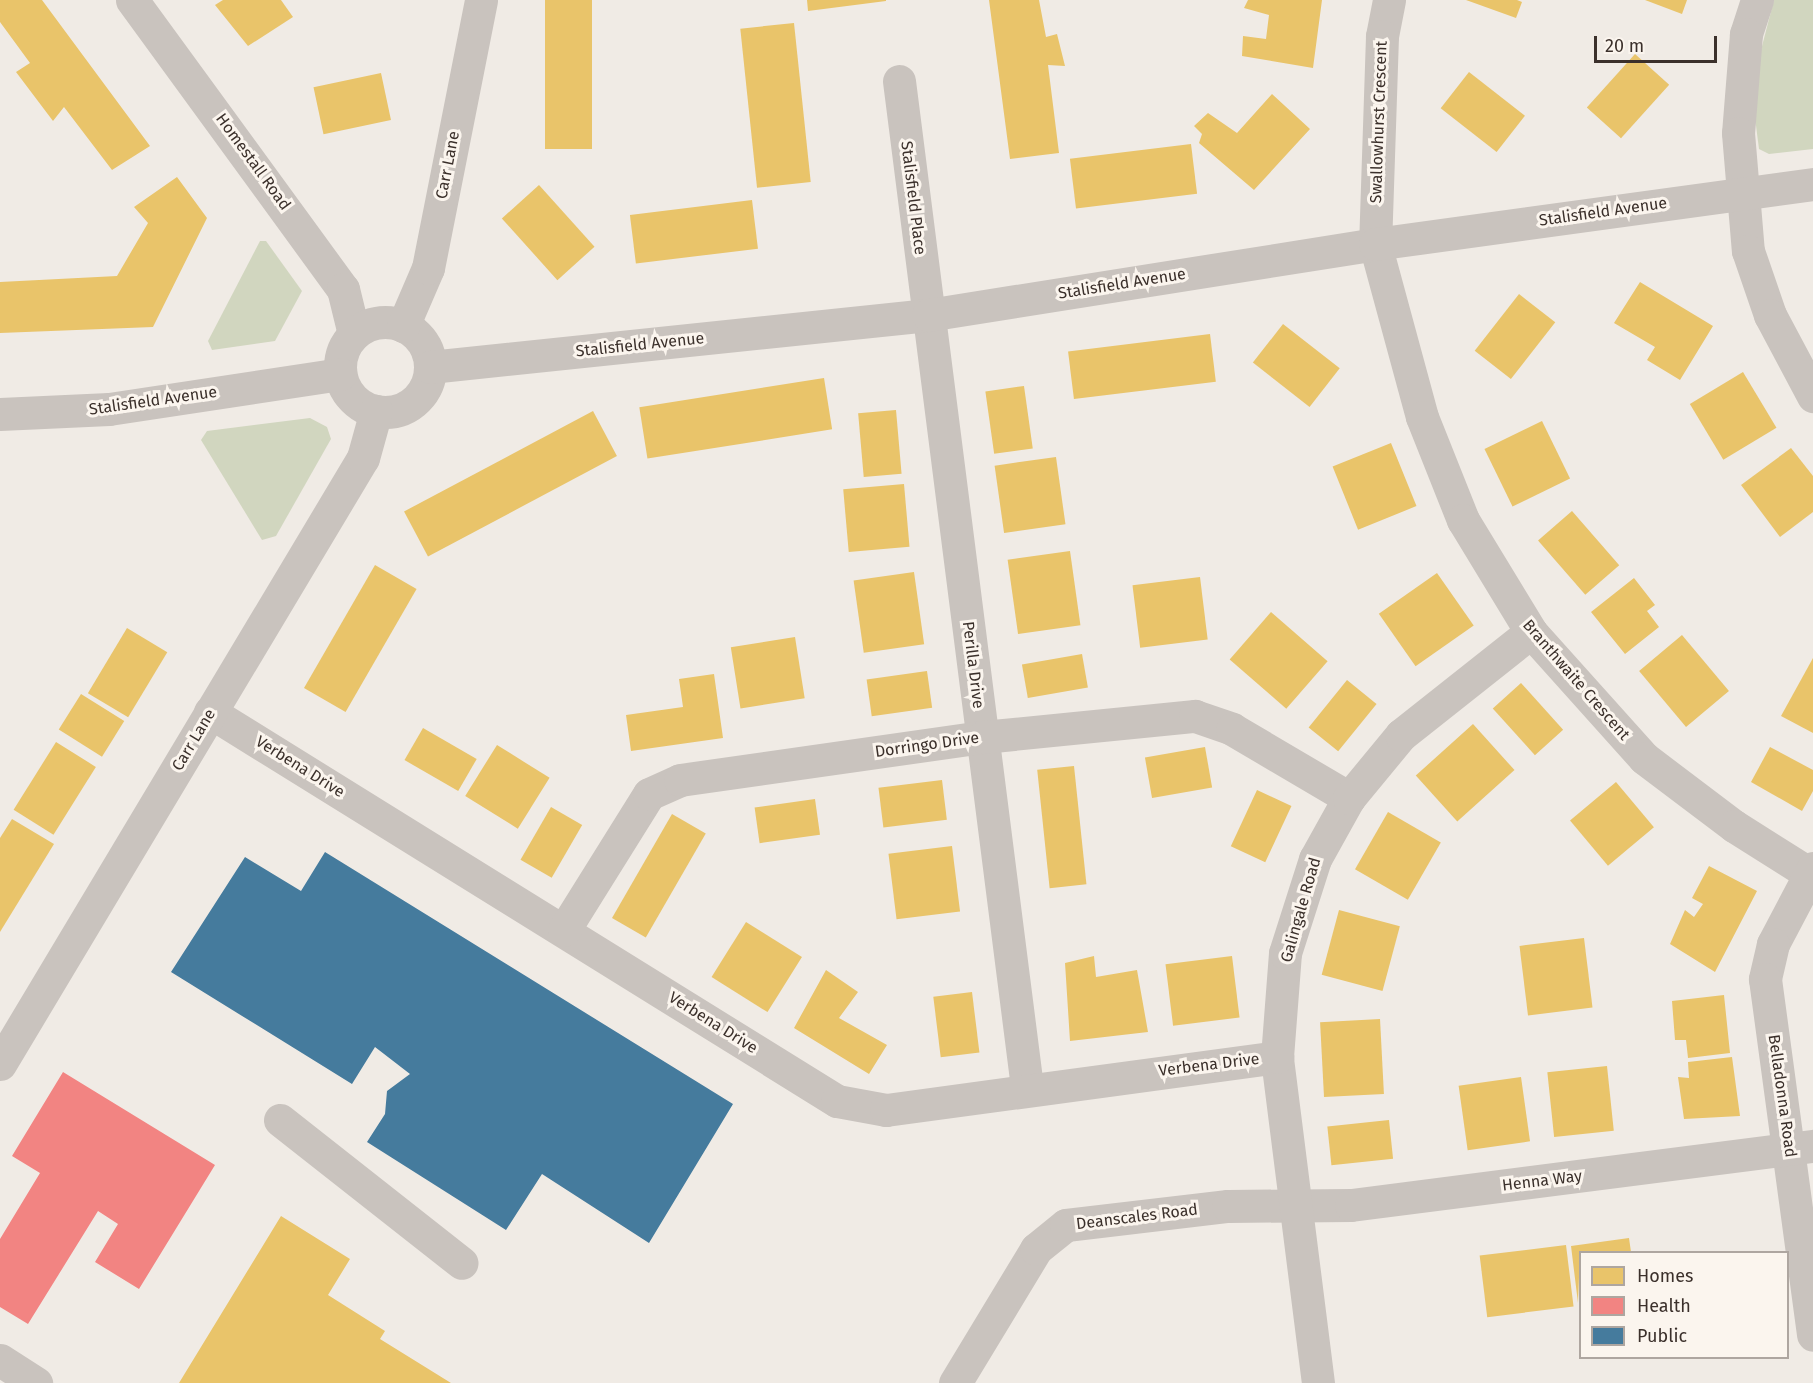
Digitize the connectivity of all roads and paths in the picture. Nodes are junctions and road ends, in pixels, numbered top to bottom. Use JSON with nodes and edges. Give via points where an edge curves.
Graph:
{"nodes":[{"id":1,"x":132,"y":0,"type":"edge"},
{"id":2,"x":481,"y":0,"type":"edge"},
{"id":3,"x":1389,"y":0,"type":"edge"},
{"id":4,"x":1757,"y":0,"type":"edge"},
{"id":5,"x":899,"y":81,"type":"dead end"},
{"id":6,"x":1813,"y":184,"type":"edge"},
{"id":7,"x":1745,"y":192,"type":"junction"},
{"id":8,"x":1375,"y":244,"type":"junction"},
{"id":9,"x":928,"y":315,"type":"junction"},
{"id":10,"x":403,"y":326,"type":"junction"},
{"id":11,"x":354,"y":334,"type":"junction"},
{"id":12,"x":430,"y":367,"type":"junction"},
{"id":13,"x":340,"y":374,"type":"junction"},
{"id":14,"x":1813,"y":396,"type":"edge"},
{"id":15,"x":376,"y":411,"type":"junction"},
{"id":16,"x":0,"y":414,"type":"edge"},
{"id":17,"x":1531,"y":632,"type":"junction"},
{"id":18,"x":210,"y":712,"type":"junction"},
{"id":19,"x":983,"y":736,"type":"junction"},
{"id":20,"x":1349,"y":798,"type":"junction"},
{"id":21,"x":1811,"y":871,"type":"edge"},
{"id":22,"x":564,"y":930,"type":"junction"},
{"id":23,"x":1277,"y":1057,"type":"junction"},
{"id":24,"x":0,"y":1064,"type":"edge"},
{"id":25,"x":1027,"y":1087,"type":"junction"},
{"id":26,"x":280,"y":1120,"type":"dead end"},
{"id":27,"x":1801,"y":1148,"type":"edge"},
{"id":28,"x":1295,"y":1203,"type":"junction"},
{"id":29,"x":462,"y":1263,"type":"dead end"},
{"id":30,"x":1813,"y":1335,"type":"edge"},
{"id":31,"x":0,"y":1360,"type":"edge"},
{"id":32,"x":36,"y":1383,"type":"edge"},
{"id":33,"x":955,"y":1383,"type":"edge"},
{"id":34,"x":1318,"y":1383,"type":"edge"}],
"edges":[{"from":1,"to":11,"type":"street","name":"Homestall Road","via":[[343,289]]},
{"from":2,"to":10,"type":"street","name":"Carr Lane","via":[[428,267]]},
{"from":3,"to":8,"type":"street","name":"Swallowhurst Crescent","via":[[1382,36]]},
{"from":4,"to":7,"type":"street","via":[[1746,34],[1738,133]]},
{"from":5,"to":9,"type":"street","name":"Stalisfield Place"},
{"from":6,"to":7,"type":"street","name":"Stalisfield Avenue"},
{"from":7,"to":8,"type":"street","name":"Stalisfield Avenue"},
{"from":7,"to":14,"type":"street","via":[[1748,251],[1766,304]]},
{"from":8,"to":9,"type":"street","name":"Stalisfield Avenue"},
{"from":8,"to":17,"type":"street","name":"Branthwaite Crescent","via":[[1422,417],[1451,489]]},
{"from":9,"to":12,"type":"street","name":"Stalisfield Avenue"},
{"from":9,"to":19,"type":"street","name":"Perilla Drive"},
{"from":10,"to":11,"type":"street","via":[[377,322]]},
{"from":10,"to":12,"type":"street","via":[[423,342]]},
{"from":11,"to":13,"type":"street","via":[[345,345]]},
{"from":12,"to":15,"type":"street","via":[[419,396],[407,406]]},
{"from":13,"to":15,"type":"street","via":[[352,399]]},
{"from":13,"to":16,"type":"street","name":"Stalisfield Avenue","via":[[109,409]]},
{"from":15,"to":18,"type":"street","name":"Carr Lane","via":[[363,458]]},
{"from":17,"to":20,"type":"street","name":"Galingale Road","via":[[1401,735]]},
{"from":17,"to":21,"type":"street","name":"Branthwaite Crescent","via":[[1644,758],[1734,826]]},
{"from":18,"to":22,"type":"street","name":"Verbena Drive"},
{"from":18,"to":24,"type":"street","name":"Carr Lane"},
{"from":19,"to":20,"type":"street","name":"Dorringo Drive","via":[[1195,716],[1232,729]]},
{"from":19,"to":22,"type":"street","name":"Dorringo Drive","via":[[680,780],[649,794]]},
{"from":19,"to":25,"type":"street","name":"Perilla Drive"},
{"from":20,"to":23,"type":"street","name":"Galingale Road","via":[[1314,859],[1285,953]]},
{"from":21,"to":27,"type":"street","name":"Belladonna Road","via":[[1773,944],[1765,979]]},
{"from":22,"to":25,"type":"street","name":"Verbena Drive","via":[[837,1101],[886,1110]]},
{"from":23,"to":25,"type":"street","name":"Verbena Drive"},
{"from":23,"to":28,"type":"street","name":"Galingale Road"},
{"from":26,"to":29,"type":"street"},
{"from":27,"to":28,"type":"street","name":"Henna Way","via":[[1351,1205]]},
{"from":27,"to":30,"type":"street","name":"Belladonna Road"},
{"from":28,"to":33,"type":"street","name":"Deanscales Road","via":[[1066,1225],[1036,1249]]},
{"from":28,"to":34,"type":"street","name":"Galingale Road"},
{"from":31,"to":32,"type":"street"}]}
